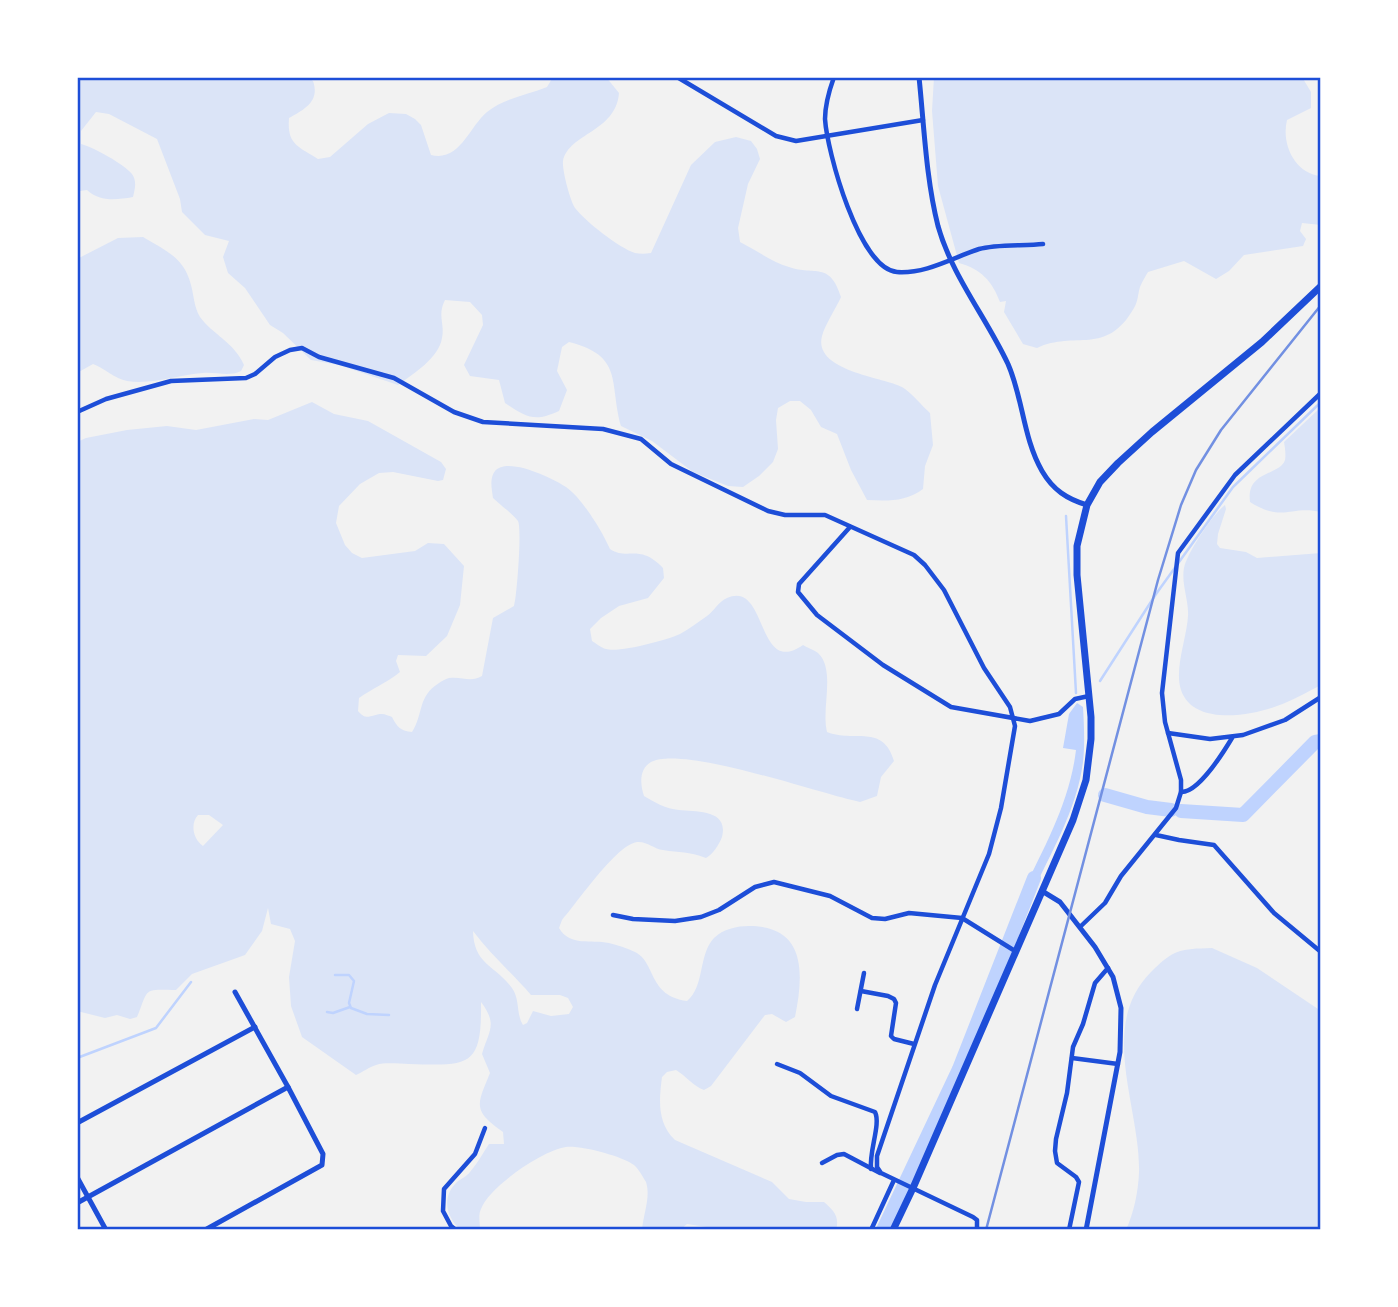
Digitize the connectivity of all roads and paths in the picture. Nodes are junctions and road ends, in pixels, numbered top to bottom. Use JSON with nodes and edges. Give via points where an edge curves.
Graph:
{"nodes":[{"id":1,"x":677,"y":77,"type":"edge"},
{"id":2,"x":834,"y":77,"type":"edge"},
{"id":3,"x":919,"y":77,"type":"edge"},
{"id":4,"x":924,"y":120,"type":"junction"},
{"id":5,"x":827,"y":137,"type":"junction"},
{"id":6,"x":1043,"y":244,"type":"dead end"},
{"id":7,"x":951,"y":262,"type":"junction"},
{"id":8,"x":1321,"y":286,"type":"edge"},
{"id":9,"x":1321,"y":393,"type":"edge"},
{"id":10,"x":77,"y":412,"type":"edge"},
{"id":11,"x":1087,"y":505,"type":"junction"},
{"id":12,"x":850,"y":527,"type":"junction"},
{"id":13,"x":1089,"y":696,"type":"junction"},
{"id":14,"x":1321,"y":697,"type":"edge"},
{"id":15,"x":1013,"y":717,"type":"junction"},
{"id":16,"x":1168,"y":733,"type":"junction"},
{"id":17,"x":1232,"y":738,"type":"junction"},
{"id":18,"x":1181,"y":792,"type":"junction"},
{"id":19,"x":1156,"y":835,"type":"junction"},
{"id":20,"x":1042,"y":891,"type":"junction"},
{"id":21,"x":613,"y":915,"type":"dead end"},
{"id":22,"x":962,"y":918,"type":"junction"},
{"id":23,"x":1081,"y":926,"type":"junction"},
{"id":24,"x":1012,"y":949,"type":"junction"},
{"id":25,"x":1321,"y":952,"type":"edge"},
{"id":26,"x":1108,"y":968,"type":"junction"},
{"id":27,"x":864,"y":973,"type":"dead end"},
{"id":28,"x":861,"y":991,"type":"junction"},
{"id":29,"x":235,"y":992,"type":"dead end"},
{"id":30,"x":857,"y":1009,"type":"dead end"},
{"id":31,"x":255,"y":1027,"type":"junction"},
{"id":32,"x":914,"y":1044,"type":"junction"},
{"id":33,"x":1072,"y":1058,"type":"junction"},
{"id":34,"x":777,"y":1063,"type":"dead end"},
{"id":35,"x":1118,"y":1065,"type":"junction"},
{"id":36,"x":288,"y":1087,"type":"junction"},
{"id":37,"x":77,"y":1123,"type":"edge"},
{"id":38,"x":485,"y":1128,"type":"dead end"},
{"id":39,"x":822,"y":1163,"type":"dead end"},
{"id":40,"x":871,"y":1169,"type":"junction"},
{"id":41,"x":881,"y":1173,"type":"junction"},
{"id":42,"x":77,"y":1177,"type":"edge"},
{"id":43,"x":894,"y":1180,"type":"junction"},
{"id":44,"x":913,"y":1188,"type":"junction"},
{"id":45,"x":88,"y":1197,"type":"junction"},
{"id":46,"x":77,"y":1203,"type":"edge"},
{"id":47,"x":106,"y":1230,"type":"edge"},
{"id":48,"x":205,"y":1230,"type":"edge"},
{"id":49,"x":456,"y":1230,"type":"edge"},
{"id":50,"x":871,"y":1230,"type":"edge"},
{"id":51,"x":893,"y":1230,"type":"edge"},
{"id":52,"x":977,"y":1230,"type":"edge"},
{"id":53,"x":1069,"y":1230,"type":"edge"},
{"id":54,"x":1086,"y":1230,"type":"edge"}],
"edges":[{"from":1,"to":5,"type":"street","via":[[776,136],[801,141]]},
{"from":2,"to":5,"type":"street","via":[[825,110]]},
{"from":3,"to":4,"type":"street"},
{"from":4,"to":5,"type":"street"},
{"from":4,"to":7,"type":"street","via":[[934,207]]},
{"from":5,"to":7,"type":"street","via":[[857,228],[877,261],[896,272]]},
{"from":6,"to":7,"type":"street","via":[[981,248]]},
{"from":7,"to":11,"type":"street","via":[[1008,364],[1042,471],[1063,495]]},
{"from":8,"to":11,"type":"main road","via":[[1118,463]]},
{"from":9,"to":16,"type":"street","via":[[1235,475],[1178,553],[1163,676]]},
{"from":10,"to":12,"type":"street","via":[[171,381],[246,378],[275,357],[302,348],[394,379],[454,412],[483,422],[616,430],[641,439],[671,464],[768,511],[825,515]]},
{"from":11,"to":13,"type":"main road","via":[[1077,546],[1077,575]]},
{"from":12,"to":15,"type":"street","via":[[914,555],[925,565],[944,590]]},
{"from":12,"to":15,"type":"street","via":[[799,584],[802,599],[883,664],[943,702]]},
{"from":13,"to":15,"type":"street","via":[[1075,699],[1059,714],[1030,721]]},
{"from":13,"to":20,"type":"main road","via":[[1091,739],[1086,780]]},
{"from":14,"to":17,"type":"street","via":[[1285,720]]},
{"from":15,"to":22,"type":"street","via":[[994,839]]},
{"from":16,"to":17,"type":"street"},
{"from":16,"to":18,"type":"street"},
{"from":17,"to":18,"type":"street","via":[[1193,789]]},
{"from":18,"to":19,"type":"street","via":[[1176,808]]},
{"from":19,"to":23,"type":"street","via":[[1105,903]]},
{"from":19,"to":25,"type":"street","via":[[1214,845],[1274,913]]},
{"from":20,"to":23,"type":"street","via":[[1060,902]]},
{"from":20,"to":24,"type":"main road"},
{"from":21,"to":22,"type":"street","via":[[674,921],[701,917],[755,887],[774,882],[831,897],[872,918],[909,913]]},
{"from":22,"to":24,"type":"street"},
{"from":22,"to":32,"type":"street"},
{"from":23,"to":26,"type":"street"},
{"from":24,"to":44,"type":"main road"},
{"from":26,"to":33,"type":"street","via":[[1096,983]]},
{"from":26,"to":35,"type":"street","via":[[1121,1008]]},
{"from":27,"to":28,"type":"street"},
{"from":28,"to":30,"type":"street"},
{"from":28,"to":32,"type":"street","via":[[894,999],[891,1036]]},
{"from":29,"to":31,"type":"street"},
{"from":31,"to":36,"type":"street"},
{"from":31,"to":37,"type":"street"},
{"from":32,"to":41,"type":"street","via":[[877,1156]]},
{"from":33,"to":35,"type":"street"},
{"from":33,"to":53,"type":"street","via":[[1055,1151],[1057,1163],[1079,1182]]},
{"from":34,"to":40,"type":"street","via":[[831,1096],[875,1112],[878,1120],[870,1150]]},
{"from":35,"to":54,"type":"street"},
{"from":36,"to":45,"type":"street"},
{"from":36,"to":48,"type":"street","via":[[323,1154],[322,1165]]},
{"from":38,"to":49,"type":"street","via":[[475,1154],[444,1189],[443,1211]]},
{"from":39,"to":40,"type":"street","via":[[845,1154]]},
{"from":40,"to":41,"type":"street"},
{"from":41,"to":43,"type":"street"},
{"from":42,"to":45,"type":"street"},
{"from":43,"to":44,"type":"street"},
{"from":43,"to":50,"type":"street"},
{"from":44,"to":51,"type":"main road"},
{"from":44,"to":52,"type":"street","via":[[973,1217]]},
{"from":45,"to":46,"type":"street"},
{"from":45,"to":47,"type":"street"}]}
